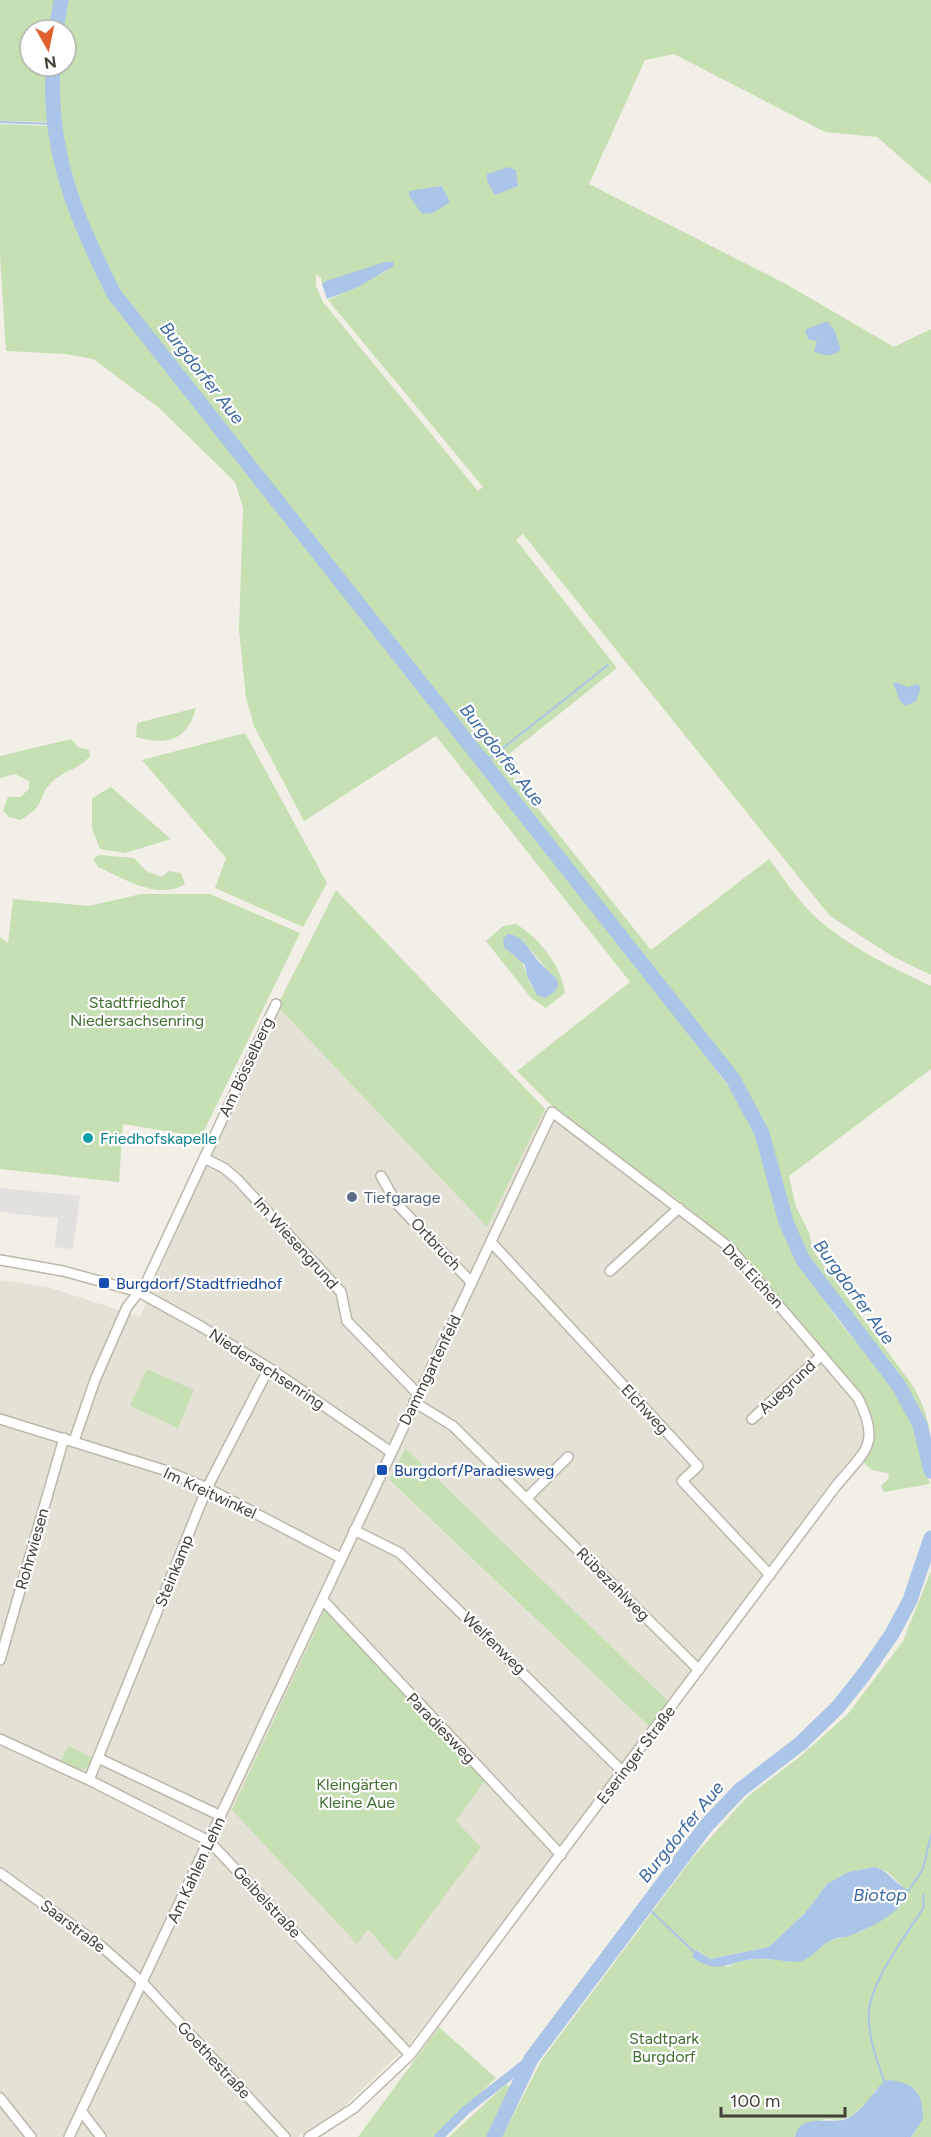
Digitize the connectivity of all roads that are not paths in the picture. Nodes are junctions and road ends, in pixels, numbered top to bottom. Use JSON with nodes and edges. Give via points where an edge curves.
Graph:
{"nodes":[{"id":1,"x":276,"y":1004,"type":"dead end"},
{"id":2,"x":552,"y":1112,"type":"joint"},
{"id":3,"x":204,"y":1158,"type":"junction"},
{"id":4,"x":381,"y":1176,"type":"dead end"},
{"id":5,"x":679,"y":1208,"type":"junction"},
{"id":6,"x":491,"y":1242,"type":"junction"},
{"id":7,"x":0,"y":1260,"type":"edge"},
{"id":8,"x":610,"y":1271,"type":"dead end"},
{"id":9,"x":472,"y":1283,"type":"junction"},
{"id":10,"x":139,"y":1292,"type":"junction"},
{"id":11,"x":822,"y":1355,"type":"junction"},
{"id":12,"x":269,"y":1368,"type":"junction"},
{"id":13,"x":416,"y":1398,"type":"junction"},
{"id":14,"x":0,"y":1419,"type":"edge"},
{"id":15,"x":752,"y":1419,"type":"dead end"},
{"id":16,"x":64,"y":1438,"type":"junction"},
{"id":17,"x":74,"y":1441,"type":"junction"},
{"id":18,"x":391,"y":1452,"type":"junction"},
{"id":19,"x":862,"y":1455,"type":"joint"},
{"id":20,"x":568,"y":1457,"type":"dead end"},
{"id":21,"x":207,"y":1488,"type":"junction"},
{"id":22,"x":527,"y":1498,"type":"junction"},
{"id":23,"x":354,"y":1530,"type":"junction"},
{"id":24,"x":341,"y":1558,"type":"junction"},
{"id":25,"x":770,"y":1575,"type":"junction"},
{"id":26,"x":323,"y":1600,"type":"junction"},
{"id":27,"x":310,"y":1629,"type":"joint"},
{"id":28,"x":0,"y":1660,"type":"edge"},
{"id":29,"x":699,"y":1670,"type":"junction"},
{"id":30,"x":0,"y":1739,"type":"edge"},
{"id":31,"x":99,"y":1758,"type":"junction"},
{"id":32,"x":623,"y":1772,"type":"junction"},
{"id":33,"x":89,"y":1780,"type":"junction"},
{"id":34,"x":221,"y":1816,"type":"junction"},
{"id":35,"x":209,"y":1841,"type":"junction"},
{"id":36,"x":561,"y":1855,"type":"junction"},
{"id":37,"x":0,"y":1874,"type":"edge"},
{"id":38,"x":143,"y":1983,"type":"junction"},
{"id":39,"x":410,"y":2055,"type":"junction"},
{"id":40,"x":0,"y":2098,"type":"edge"},
{"id":41,"x":82,"y":2112,"type":"junction"},
{"id":42,"x":30,"y":2137,"type":"edge"},
{"id":43,"x":69,"y":2137,"type":"edge"},
{"id":44,"x":101,"y":2137,"type":"edge"},
{"id":45,"x":285,"y":2137,"type":"edge"},
{"id":46,"x":309,"y":2137,"type":"edge"}],
"edges":[{"from":1,"to":3,"type":"street","name":"Am Bösselberg"},
{"from":2,"to":5,"type":"street","name":"Drei Eichen"},
{"from":2,"to":6,"type":"street","name":"Dammgartenfeld"},
{"from":3,"to":10,"type":"street","name":"Am Bösselberg"},
{"from":3,"to":13,"type":"street","name":"Im Wiesengrund","via":[[238,1180],[319,1266],[341,1292],[347,1321]]},
{"from":4,"to":9,"type":"street","name":"Ortbruch","via":[[397,1204]]},
{"from":5,"to":8,"type":"street"},
{"from":5,"to":11,"type":"street","name":"Drei Eichen","via":[[729,1247]]},
{"from":6,"to":9,"type":"street","name":"Dammgartenfeld"},
{"from":6,"to":25,"type":"street","name":"Elchweg","via":[[698,1466],[682,1480]]},
{"from":7,"to":10,"type":"street","name":"Niedersachsenring","via":[[63,1271]]},
{"from":9,"to":13,"type":"street","name":"Dammgartenfeld"},
{"from":10,"to":12,"type":"street","name":"Niedersachsenring"},
{"from":10,"to":17,"type":"street","via":[[127,1307],[95,1380]]},
{"from":11,"to":15,"type":"street","name":"Auegrund"},
{"from":11,"to":19,"type":"street","name":"Drei Eichen","via":[[858,1398],[870,1422],[870,1440]]},
{"from":12,"to":18,"type":"street","name":"Niedersachsenring"},
{"from":12,"to":21,"type":"street","name":"Steinkamp"},
{"from":13,"to":18,"type":"street","name":"Dammgartenfeld"},
{"from":13,"to":22,"type":"street","name":"Rübezahlweg","via":[[453,1426]]},
{"from":14,"to":16,"type":"street","name":"Im Kreitwinkel"},
{"from":16,"to":17,"type":"street","name":"Im Kreitwinkel"},
{"from":16,"to":28,"type":"street","name":"Rohrwiesen"},
{"from":17,"to":21,"type":"street","name":"Im Kreitwinkel"},
{"from":18,"to":23,"type":"street","name":"Dammgartenfeld"},
{"from":19,"to":25,"type":"street","name":"Eseringer Straße"},
{"from":20,"to":22,"type":"street"},
{"from":21,"to":24,"type":"street","name":"Im Kreitwinkel"},
{"from":21,"to":31,"type":"street","name":"Steinkamp"},
{"from":22,"to":29,"type":"street","name":"Rübezahlweg"},
{"from":23,"to":24,"type":"street","name":"Dammgartenfeld"},
{"from":23,"to":32,"type":"street","name":"Welfenweg","via":[[400,1553]]},
{"from":24,"to":26,"type":"street","name":"Dammgartenfeld"},
{"from":25,"to":29,"type":"street","name":"Eseringer Straße"},
{"from":26,"to":27,"type":"street","name":"Dammgartenfeld"},
{"from":26,"to":36,"type":"street","name":"Paradiesweg"},
{"from":27,"to":34,"type":"street","name":"Am Kahlen Lehn"},
{"from":29,"to":32,"type":"street","name":"Eseringer Straße"},
{"from":30,"to":33,"type":"street","name":"Geibelstraße"},
{"from":31,"to":33,"type":"street","name":"Steinkamp"},
{"from":31,"to":34,"type":"street"},
{"from":32,"to":36,"type":"street","name":"Eseringer Straße"},
{"from":33,"to":35,"type":"street","name":"Geibelstraße"},
{"from":34,"to":35,"type":"street","name":"Am Kahlen Lehn"},
{"from":35,"to":38,"type":"street","name":"Am Kahlen Lehn"},
{"from":35,"to":39,"type":"street","name":"Geibelstraße"},
{"from":36,"to":39,"type":"street","name":"Eseringer Straße"},
{"from":37,"to":38,"type":"street","name":"Saarstraße","via":[[100,1945]]},
{"from":38,"to":41,"type":"street","name":"Am Kahlen Lehn"},
{"from":38,"to":45,"type":"street","name":"Goethestraße"},
{"from":39,"to":46,"type":"street","name":"Eseringer Straße","via":[[354,2108]]},
{"from":40,"to":42,"type":"street"},
{"from":41,"to":43,"type":"street","name":"Am Kahlen Lehn"},
{"from":41,"to":44,"type":"street"}]}
